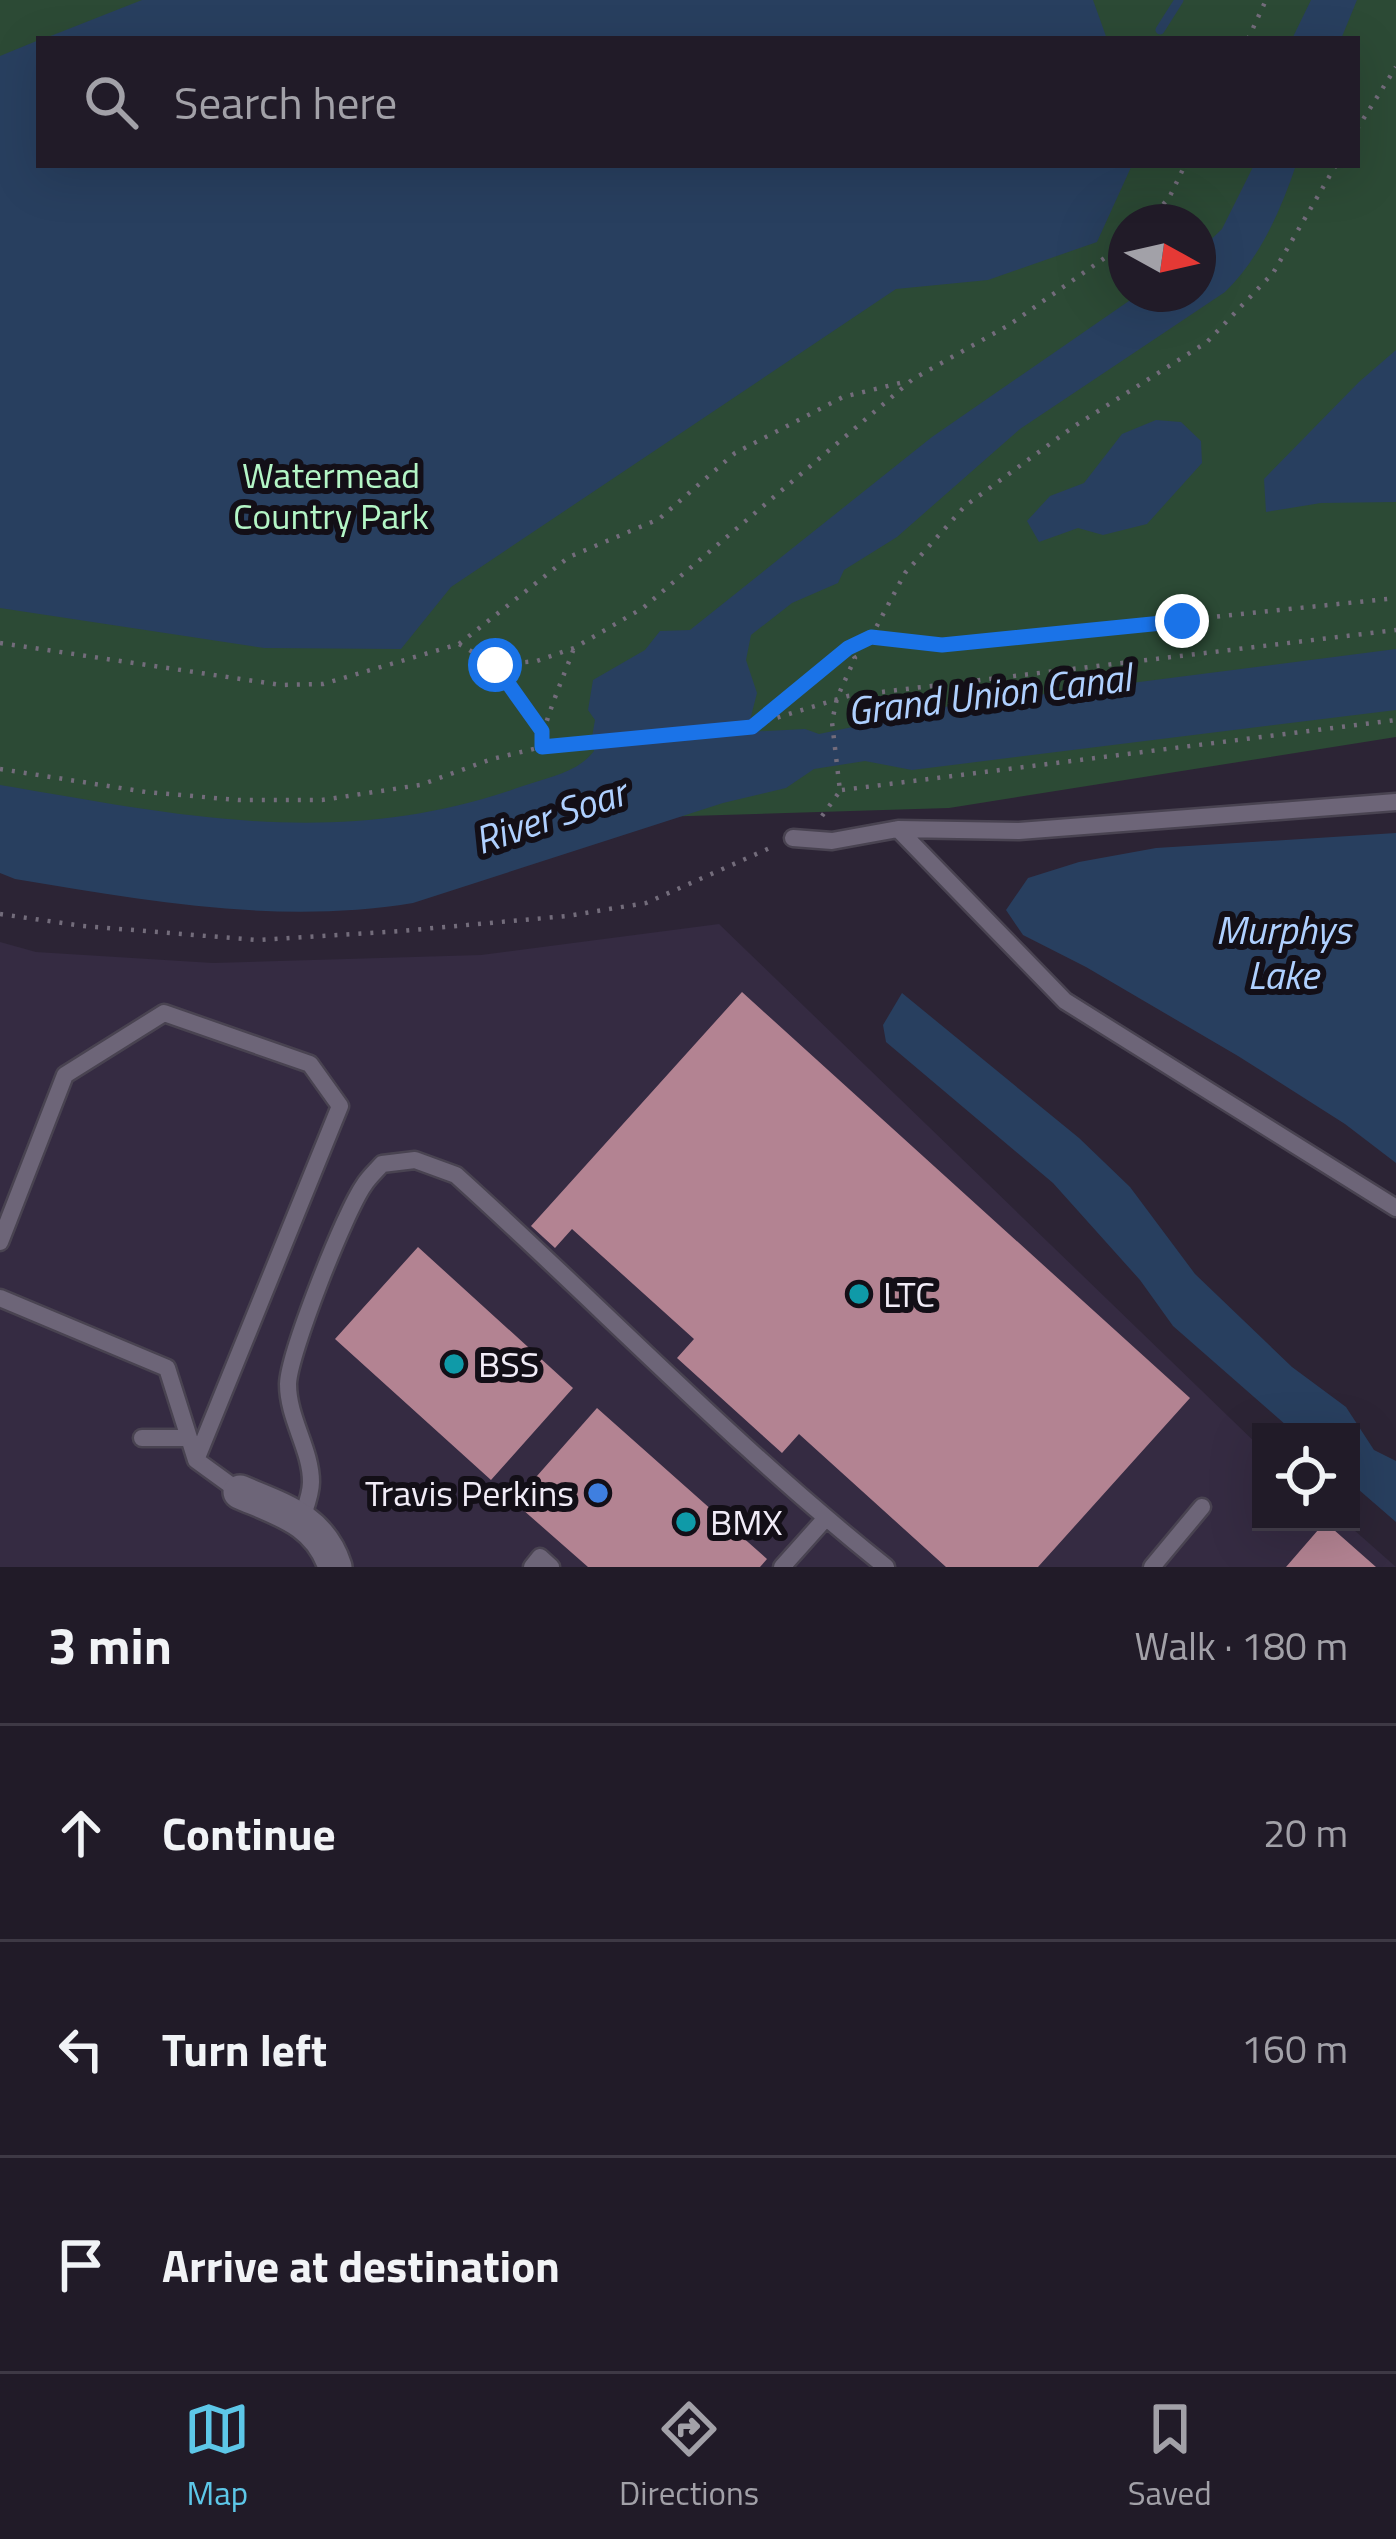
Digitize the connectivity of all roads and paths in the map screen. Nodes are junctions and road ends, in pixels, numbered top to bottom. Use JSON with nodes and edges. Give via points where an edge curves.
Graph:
{"nodes":[{"id":1,"x":1266,"y":0,"type":"edge"},
{"id":2,"x":1249,"y":36,"type":"edge"},
{"id":3,"x":1396,"y":67,"type":"edge"},
{"id":4,"x":1360,"y":124,"type":"edge"},
{"id":5,"x":1184,"y":168,"type":"edge"},
{"id":6,"x":1334,"y":168,"type":"edge"},
{"id":7,"x":1164,"y":204,"type":"edge"},
{"id":8,"x":1108,"y":256,"type":"edge"},
{"id":9,"x":913,"y":379,"type":"junction"},
{"id":10,"x":1396,"y":598,"type":"edge"},
{"id":11,"x":1396,"y":630,"type":"edge"},
{"id":12,"x":871,"y":637,"type":"junction"},
{"id":13,"x":0,"y":643,"type":"edge"},
{"id":14,"x":459,"y":644,"type":"junction"},
{"id":15,"x":574,"y":648,"type":"junction"},
{"id":16,"x":848,"y":648,"type":"junction"},
{"id":17,"x":495,"y":665,"type":"junction"},
{"id":18,"x":837,"y":698,"type":"junction"},
{"id":19,"x":1396,"y":720,"type":"edge"},
{"id":20,"x":761,"y":723,"type":"junction"},
{"id":21,"x":542,"y":731,"type":"junction"},
{"id":22,"x":542,"y":747,"type":"junction"},
{"id":23,"x":0,"y":769,"type":"edge"},
{"id":24,"x":840,"y":790,"type":"junction"},
{"id":25,"x":1396,"y":802,"type":"edge"},
{"id":26,"x":898,"y":829,"type":"junction"},
{"id":27,"x":793,"y":838,"type":"junction"},
{"id":28,"x":0,"y":914,"type":"edge"},
{"id":29,"x":1396,"y":1208,"type":"edge"},
{"id":30,"x":0,"y":1242,"type":"edge"},
{"id":31,"x":0,"y":1298,"type":"edge"},
{"id":32,"x":142,"y":1438,"type":"dead end"},
{"id":33,"x":189,"y":1438,"type":"junction"},
{"id":34,"x":196,"y":1460,"type":"junction"},
{"id":35,"x":239,"y":1492,"type":"joint"},
{"id":36,"x":1202,"y":1507,"type":"dead end"},
{"id":37,"x":302,"y":1518,"type":"junction"},
{"id":38,"x":825,"y":1519,"type":"junction"},
{"id":39,"x":335,"y":1567,"type":"edge"},
{"id":40,"x":532,"y":1567,"type":"edge"},
{"id":41,"x":551,"y":1567,"type":"edge"},
{"id":42,"x":782,"y":1567,"type":"edge"},
{"id":43,"x":886,"y":1567,"type":"edge"},
{"id":44,"x":1152,"y":1567,"type":"edge"}],
"edges":[{"from":1,"to":2,"type":"path"},
{"from":3,"to":4,"type":"path"},
{"from":5,"to":7,"type":"path"},
{"from":6,"to":12,"type":"path","via":[[1273,273],[1207,342],[965,506],[905,573]]},
{"from":8,"to":9,"type":"path"},
{"from":9,"to":14,"type":"path","via":[[843,397],[735,453],[659,519],[569,557]]},
{"from":9,"to":15,"type":"path","via":[[643,608]]},
{"from":10,"to":12,"type":"path","via":[[942,645]]},
{"from":11,"to":18,"type":"path"},
{"from":12,"to":16,"type":"path"},
{"from":13,"to":14,"type":"path","via":[[281,685],[323,684]]},
{"from":14,"to":17,"type":"path"},
{"from":15,"to":17,"type":"path"},
{"from":15,"to":21,"type":"path"},
{"from":16,"to":18,"type":"path","via":[[855,658]]},
{"from":16,"to":20,"type":"path"},
{"from":17,"to":21,"type":"path"},
{"from":18,"to":20,"type":"path"},
{"from":18,"to":24,"type":"path"},
{"from":19,"to":24,"type":"path"},
{"from":20,"to":22,"type":"path"},
{"from":21,"to":22,"type":"path"},
{"from":22,"to":23,"type":"path","via":[[420,785],[322,800],[146,792]]},
{"from":24,"to":27,"type":"path","via":[[826,813]]},
{"from":25,"to":26,"type":"lane","via":[[1019,831]]},
{"from":26,"to":27,"type":"lane","via":[[832,841]]},
{"from":26,"to":29,"type":"lane","via":[[1065,1000]]},
{"from":27,"to":28,"type":"path","via":[[646,903],[567,916],[257,940]]},
{"from":30,"to":34,"type":"lane","via":[[65,1075],[164,1013],[310,1064],[340,1106]]},
{"from":31,"to":33,"type":"lane","via":[[167,1368]]},
{"from":32,"to":33,"type":"lane"},
{"from":33,"to":34,"type":"lane"},
{"from":34,"to":35,"type":"lane"},
{"from":35,"to":37,"type":"street"},
{"from":36,"to":44,"type":"lane"},
{"from":37,"to":38,"type":"lane","via":[[312,1488],[292,1417],[288,1380],[296,1350],[363,1186],[382,1164],[415,1160],[456,1175]]},
{"from":37,"to":39,"type":"street","via":[[328,1545]]},
{"from":38,"to":42,"type":"lane"},
{"from":38,"to":43,"type":"lane"},
{"from":40,"to":41,"type":"lane","via":[[540,1557]]}]}
